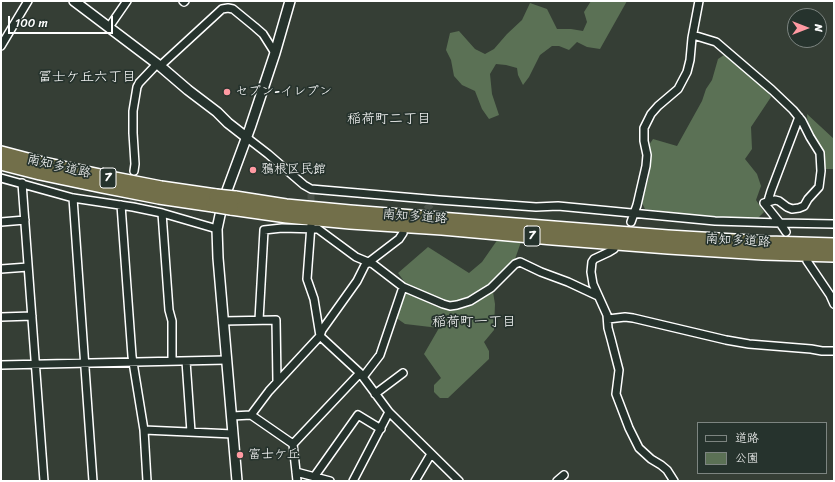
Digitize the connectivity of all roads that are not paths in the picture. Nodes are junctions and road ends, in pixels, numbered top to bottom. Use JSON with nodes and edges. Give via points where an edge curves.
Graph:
{"nodes":[{"id":1,"x":28,"y":1,"type":"edge"},
{"id":2,"x":74,"y":1,"type":"edge"},
{"id":3,"x":127,"y":1,"type":"edge"},
{"id":4,"x":290,"y":1,"type":"edge"},
{"id":5,"x":699,"y":1,"type":"edge"},
{"id":6,"x":109,"y":27,"type":"junction"},
{"id":7,"x":693,"y":35,"type":"junction"},
{"id":8,"x":1,"y":46,"type":"edge"},
{"id":9,"x":276,"y":53,"type":"junction"},
{"id":10,"x":159,"y":65,"type":"junction"},
{"id":11,"x":799,"y":117,"type":"junction"},
{"id":12,"x":246,"y":137,"type":"junction"},
{"id":13,"x":1,"y":153,"type":"edge"},
{"id":14,"x":1,"y":163,"type":"edge"},
{"id":15,"x":134,"y":171,"type":"tunnel mouth"},
{"id":16,"x":1,"y":178,"type":"edge"},
{"id":17,"x":22,"y":184,"type":"junction"},
{"id":18,"x":73,"y":198,"type":"junction"},
{"id":19,"x":215,"y":200,"type":"junction"},
{"id":20,"x":768,"y":201,"type":"junction"},
{"id":21,"x":233,"y":203,"type":"junction"},
{"id":22,"x":121,"y":205,"type":"junction"},
{"id":23,"x":162,"y":213,"type":"junction"},
{"id":24,"x":634,"y":214,"type":"junction"},
{"id":25,"x":25,"y":220,"type":"junction"},
{"id":26,"x":1,"y":222,"type":"edge"},
{"id":27,"x":631,"y":222,"type":"dead end"},
{"id":28,"x":780,"y":223,"type":"junction"},
{"id":29,"x":834,"y":224,"type":"edge"},
{"id":30,"x":311,"y":226,"type":"junction"},
{"id":31,"x":217,"y":229,"type":"junction"},
{"id":32,"x":786,"y":232,"type":"dead end"},
{"id":33,"x":403,"y":233,"type":"dead end"},
{"id":34,"x":834,"y":245,"type":"edge"},
{"id":35,"x":614,"y":249,"type":"dead end"},
{"id":36,"x":834,"y":255,"type":"edge"},
{"id":37,"x":807,"y":261,"type":"dead end"},
{"id":38,"x":368,"y":262,"type":"junction"},
{"id":39,"x":28,"y":267,"type":"junction"},
{"id":40,"x":1,"y":269,"type":"edge"},
{"id":41,"x":403,"y":287,"type":"junction"},
{"id":42,"x":598,"y":296,"type":"junction"},
{"id":43,"x":834,"y":304,"type":"edge"},
{"id":44,"x":32,"y":316,"type":"junction"},
{"id":45,"x":1,"y":317,"type":"edge"},
{"id":46,"x":608,"y":319,"type":"junction"},
{"id":47,"x":259,"y":320,"type":"junction"},
{"id":48,"x":223,"y":321,"type":"junction"},
{"id":49,"x":320,"y":336,"type":"junction"},
{"id":50,"x":834,"y":352,"type":"edge"},
{"id":51,"x":226,"y":360,"type":"junction"},
{"id":52,"x":172,"y":361,"type":"junction"},
{"id":53,"x":186,"y":361,"type":"junction"},
{"id":54,"x":133,"y":362,"type":"junction"},
{"id":55,"x":85,"y":363,"type":"junction"},
{"id":56,"x":35,"y":364,"type":"junction"},
{"id":57,"x":1,"y":365,"type":"edge"},
{"id":58,"x":403,"y":373,"type":"dead end"},
{"id":59,"x":361,"y":375,"type":"junction"},
{"id":60,"x":277,"y":382,"type":"junction"},
{"id":61,"x":375,"y":394,"type":"junction"},
{"id":62,"x":390,"y":412,"type":"junction"},
{"id":63,"x":251,"y":415,"type":"junction"},
{"id":64,"x":232,"y":416,"type":"junction"},
{"id":65,"x":381,"y":429,"type":"junction"},
{"id":66,"x":144,"y":430,"type":"junction"},
{"id":67,"x":191,"y":432,"type":"junction"},
{"id":68,"x":233,"y":434,"type":"junction"},
{"id":69,"x":293,"y":444,"type":"junction"},
{"id":70,"x":431,"y":454,"type":"junction"},
{"id":71,"x":296,"y":472,"type":"junction"},
{"id":72,"x":564,"y":475,"type":"dead end"},
{"id":73,"x":314,"y":477,"type":"junction"},
{"id":74,"x":44,"y":481,"type":"edge"},
{"id":75,"x":93,"y":481,"type":"edge"},
{"id":76,"x":147,"y":481,"type":"edge"},
{"id":77,"x":237,"y":481,"type":"edge"},
{"id":78,"x":297,"y":481,"type":"edge"},
{"id":79,"x":330,"y":481,"type":"edge"},
{"id":80,"x":353,"y":481,"type":"edge"},
{"id":81,"x":415,"y":481,"type":"edge"},
{"id":82,"x":459,"y":481,"type":"edge"},
{"id":83,"x":557,"y":481,"type":"edge"},
{"id":84,"x":674,"y":481,"type":"edge"}],
"edges":[{"from":1,"to":8,"type":"street"},
{"from":2,"to":6,"type":"street"},
{"from":3,"to":6,"type":"street"},
{"from":4,"to":9,"type":"street"},
{"from":5,"to":7,"type":"street"},
{"from":6,"to":10,"type":"street"},
{"from":7,"to":11,"type":"street","via":[[716,42]]},
{"from":7,"to":24,"type":"street","via":[[685,77],[678,89],[650,114],[644,128],[646,166]]},
{"from":9,"to":10,"type":"street","via":[[264,34],[233,9],[228,8],[222,9]]},
{"from":9,"to":12,"type":"street"},
{"from":10,"to":12,"type":"street"},
{"from":10,"to":15,"type":"street","via":[[137,87],[133,111]]},
{"from":11,"to":20,"type":"street"},
{"from":11,"to":20,"type":"street","via":[[820,154],[819,187],[800,208],[787,207],[779,201]]},
{"from":12,"to":24,"type":"street","via":[[311,192],[536,208],[558,206]]},
{"from":12,"to":31,"type":"street","via":[[226,193]]},
{"from":13,"to":19,"type":"highway","name":"南知多道路","number":"7"},
{"from":14,"to":19,"type":"highway","name":"南知多道路","number":"7","via":[[159,198]]},
{"from":16,"to":17,"type":"street"},
{"from":17,"to":18,"type":"street"},
{"from":17,"to":25,"type":"street"},
{"from":18,"to":22,"type":"street"},
{"from":18,"to":55,"type":"street"},
{"from":19,"to":21,"type":"highway","name":"南知多道路","number":"7","bridge":true},
{"from":20,"to":28,"type":"street","via":[[764,203]]},
{"from":21,"to":34,"type":"highway","name":"南知多道路","number":"7","via":[[668,237]]},
{"from":21,"to":36,"type":"highway","name":"南知多道路","number":"7","via":[[286,216],[350,222],[607,243]]},
{"from":22,"to":23,"type":"street"},
{"from":22,"to":54,"type":"street"},
{"from":23,"to":31,"type":"street"},
{"from":23,"to":52,"type":"street","via":[[172,321]]},
{"from":24,"to":27,"type":"street"},
{"from":24,"to":28,"type":"street","via":[[715,221]]},
{"from":25,"to":26,"type":"street"},
{"from":25,"to":39,"type":"street"},
{"from":28,"to":29,"type":"street"},
{"from":28,"to":32,"type":"street"},
{"from":30,"to":38,"type":"street","via":[[347,252]]},
{"from":30,"to":47,"type":"street","via":[[264,230]]},
{"from":30,"to":49,"type":"street","via":[[307,279],[314,300]]},
{"from":31,"to":48,"type":"street"},
{"from":33,"to":38,"type":"street","via":[[399,239]]},
{"from":35,"to":42,"type":"street","via":[[596,257],[592,262],[591,278]]},
{"from":37,"to":43,"type":"street"},
{"from":38,"to":41,"type":"street"},
{"from":38,"to":49,"type":"street"},
{"from":39,"to":40,"type":"street"},
{"from":39,"to":44,"type":"street"},
{"from":41,"to":42,"type":"street","via":[[443,304],[457,305],[486,291],[520,262]]},
{"from":41,"to":59,"type":"street","via":[[380,355]]},
{"from":42,"to":46,"type":"street"},
{"from":44,"to":45,"type":"street"},
{"from":44,"to":56,"type":"street"},
{"from":46,"to":50,"type":"street","via":[[633,318],[749,344]]},
{"from":46,"to":84,"type":"street","via":[[619,370],[616,394],[629,428],[640,448],[661,465]]},
{"from":47,"to":48,"type":"street"},
{"from":47,"to":60,"type":"street","via":[[276,320]]},
{"from":48,"to":51,"type":"street"},
{"from":49,"to":59,"type":"street"},
{"from":49,"to":60,"type":"street"},
{"from":51,"to":53,"type":"street"},
{"from":51,"to":64,"type":"street"},
{"from":52,"to":53,"type":"street"},
{"from":52,"to":54,"type":"street"},
{"from":53,"to":67,"type":"street"},
{"from":54,"to":55,"type":"street"},
{"from":54,"to":66,"type":"street"},
{"from":55,"to":56,"type":"street"},
{"from":55,"to":75,"type":"street"},
{"from":56,"to":57,"type":"street"},
{"from":56,"to":74,"type":"street"},
{"from":58,"to":61,"type":"street"},
{"from":59,"to":61,"type":"street"},
{"from":59,"to":69,"type":"street"},
{"from":60,"to":63,"type":"street"},
{"from":61,"to":62,"type":"street"},
{"from":62,"to":65,"type":"street"},
{"from":62,"to":70,"type":"street"},
{"from":63,"to":64,"type":"street"},
{"from":63,"to":69,"type":"street"},
{"from":64,"to":68,"type":"street"},
{"from":65,"to":73,"type":"street","via":[[358,415]]},
{"from":65,"to":80,"type":"street"},
{"from":66,"to":67,"type":"street"},
{"from":66,"to":76,"type":"street"},
{"from":67,"to":68,"type":"street"},
{"from":68,"to":77,"type":"street"},
{"from":69,"to":71,"type":"street"},
{"from":70,"to":81,"type":"street"},
{"from":70,"to":82,"type":"street"},
{"from":71,"to":73,"type":"street"},
{"from":71,"to":78,"type":"street"},
{"from":72,"to":83,"type":"street"},
{"from":73,"to":79,"type":"street"}]}
